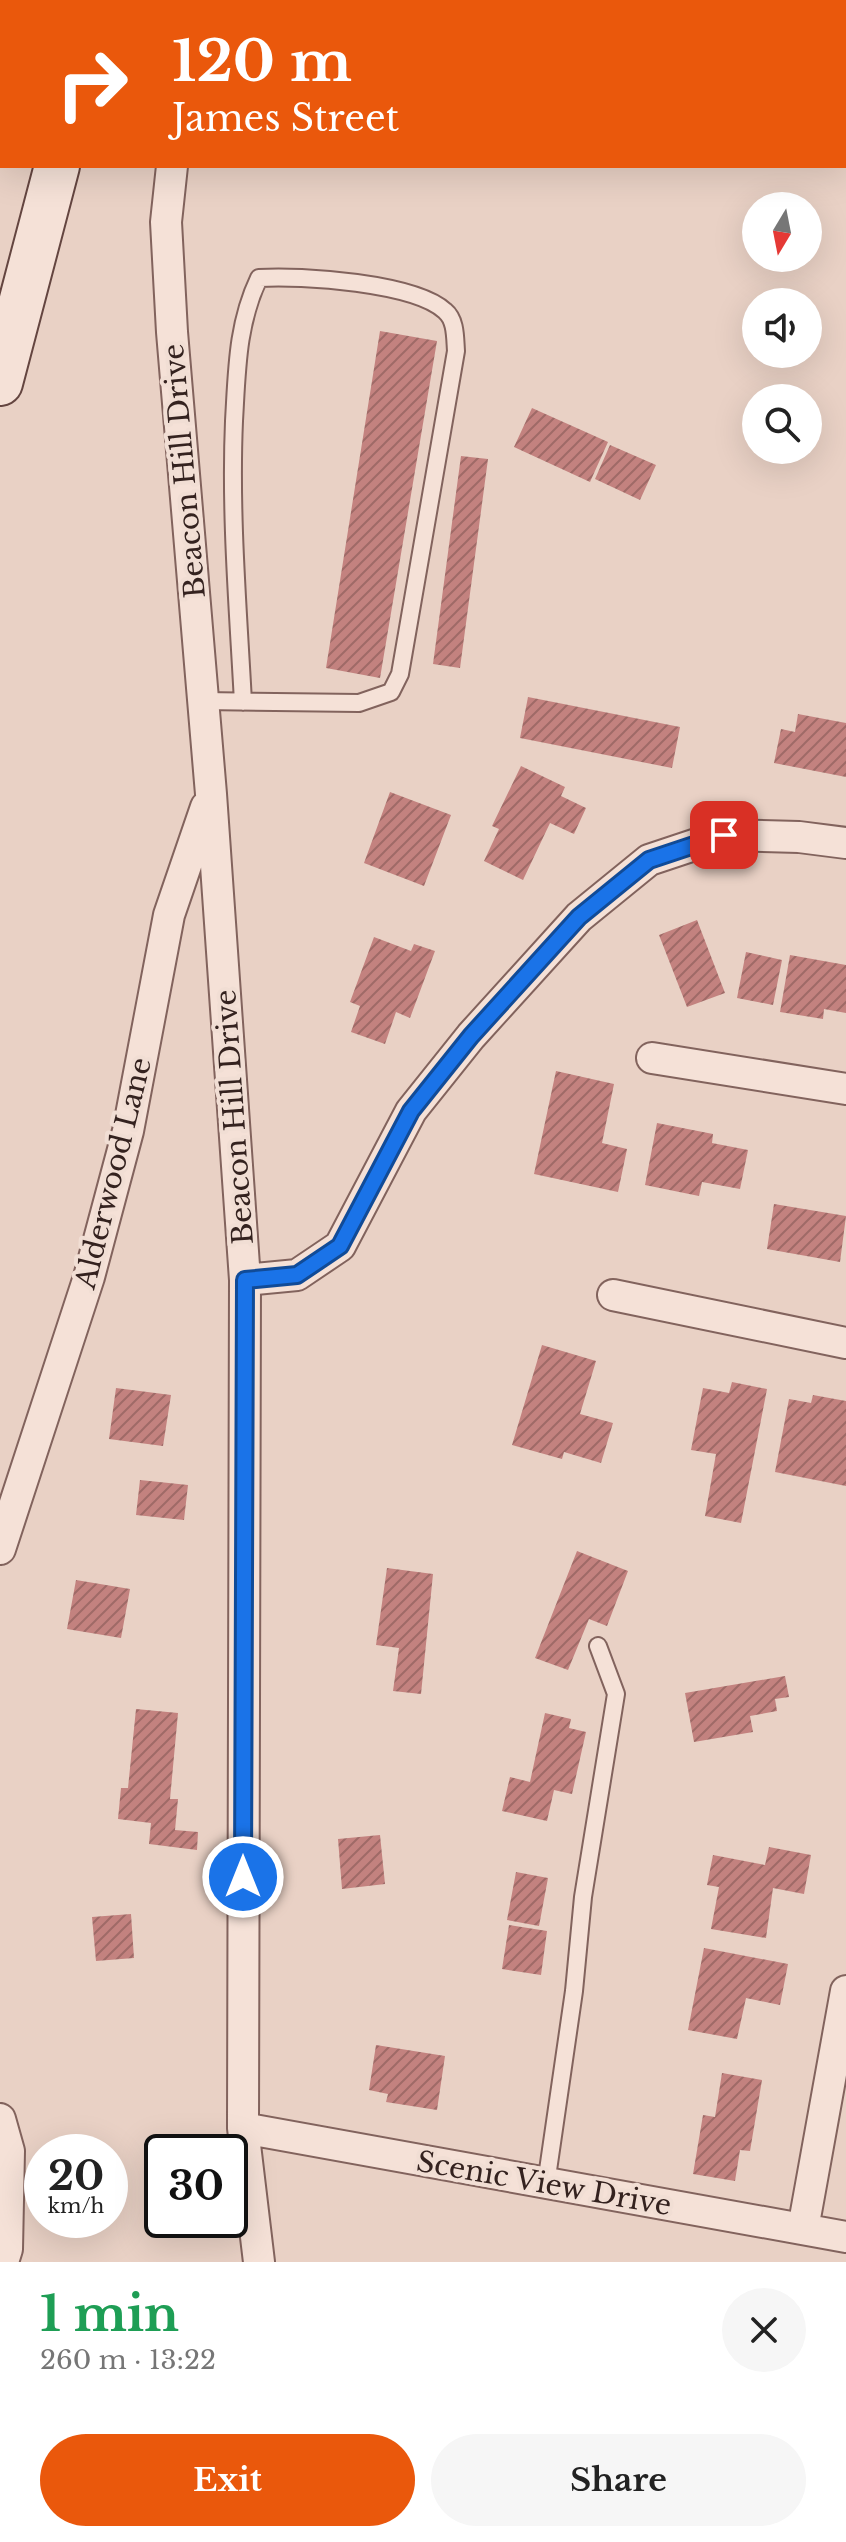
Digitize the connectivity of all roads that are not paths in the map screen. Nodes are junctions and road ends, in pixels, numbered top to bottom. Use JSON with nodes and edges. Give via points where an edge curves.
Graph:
{"nodes":[{"id":1,"x":56,"y":168,"type":"edge"},
{"id":2,"x":172,"y":168,"type":"edge"},
{"id":3,"x":0,"y":383,"type":"edge"},
{"id":4,"x":203,"y":701,"type":"junction"},
{"id":5,"x":243,"y":702,"type":"junction"},
{"id":6,"x":211,"y":794,"type":"junction"},
{"id":7,"x":846,"y":843,"type":"edge"},
{"id":8,"x":652,"y":1058,"type":"dead end"},
{"id":9,"x":846,"y":1089,"type":"edge"},
{"id":10,"x":245,"y":1280,"type":"junction"},
{"id":11,"x":613,"y":1295,"type":"dead end"},
{"id":12,"x":846,"y":1343,"type":"edge"},
{"id":13,"x":0,"y":1549,"type":"edge"},
{"id":14,"x":598,"y":1646,"type":"dead end"},
{"id":15,"x":846,"y":1991,"type":"edge"},
{"id":16,"x":0,"y":2119,"type":"edge"},
{"id":17,"x":243,"y":2128,"type":"junction"},
{"id":18,"x":546,"y":2184,"type":"junction"},
{"id":19,"x":803,"y":2229,"type":"junction"},
{"id":20,"x":846,"y":2237,"type":"edge"},
{"id":21,"x":3,"y":2262,"type":"edge"},
{"id":22,"x":259,"y":2262,"type":"edge"}],
"edges":[{"from":1,"to":3,"type":"main road"},
{"from":2,"to":4,"type":"street","name":"Beacon Hill Drive","via":[[166,222],[172,332]]},
{"from":4,"to":5,"type":"lane"},
{"from":4,"to":6,"type":"street","name":"Beacon Hill Drive"},
{"from":5,"to":5,"type":"lane","via":[[359,703],[391,692],[400,674],[456,351],[448,313],[425,297],[299,275],[259,278],[245,308],[237,354],[232,482]]},
{"from":6,"to":10,"type":"street","name":"Beacon Hill Drive"},
{"from":6,"to":13,"type":"street","name":"Alderwood Lane","via":[[169,915],[128,1131],[89,1277]]},
{"from":7,"to":10,"type":"street","via":[[724,835],[649,860],[579,917],[471,1036],[411,1111],[340,1246],[297,1275]]},
{"from":8,"to":9,"type":"street"},
{"from":10,"to":17,"type":"street","name":"Beacon Hill Drive"},
{"from":11,"to":12,"type":"street"},
{"from":14,"to":18,"type":"lane","via":[[616,1694]]},
{"from":15,"to":19,"type":"street"},
{"from":16,"to":21,"type":"street","via":[[9,2151]]},
{"from":17,"to":18,"type":"street","name":"Scenic View Drive"},
{"from":17,"to":22,"type":"street","name":"Beacon Hill Drive"},
{"from":18,"to":19,"type":"street","name":"Scenic View Drive"},
{"from":19,"to":20,"type":"street","name":"Scenic View Drive"}]}
